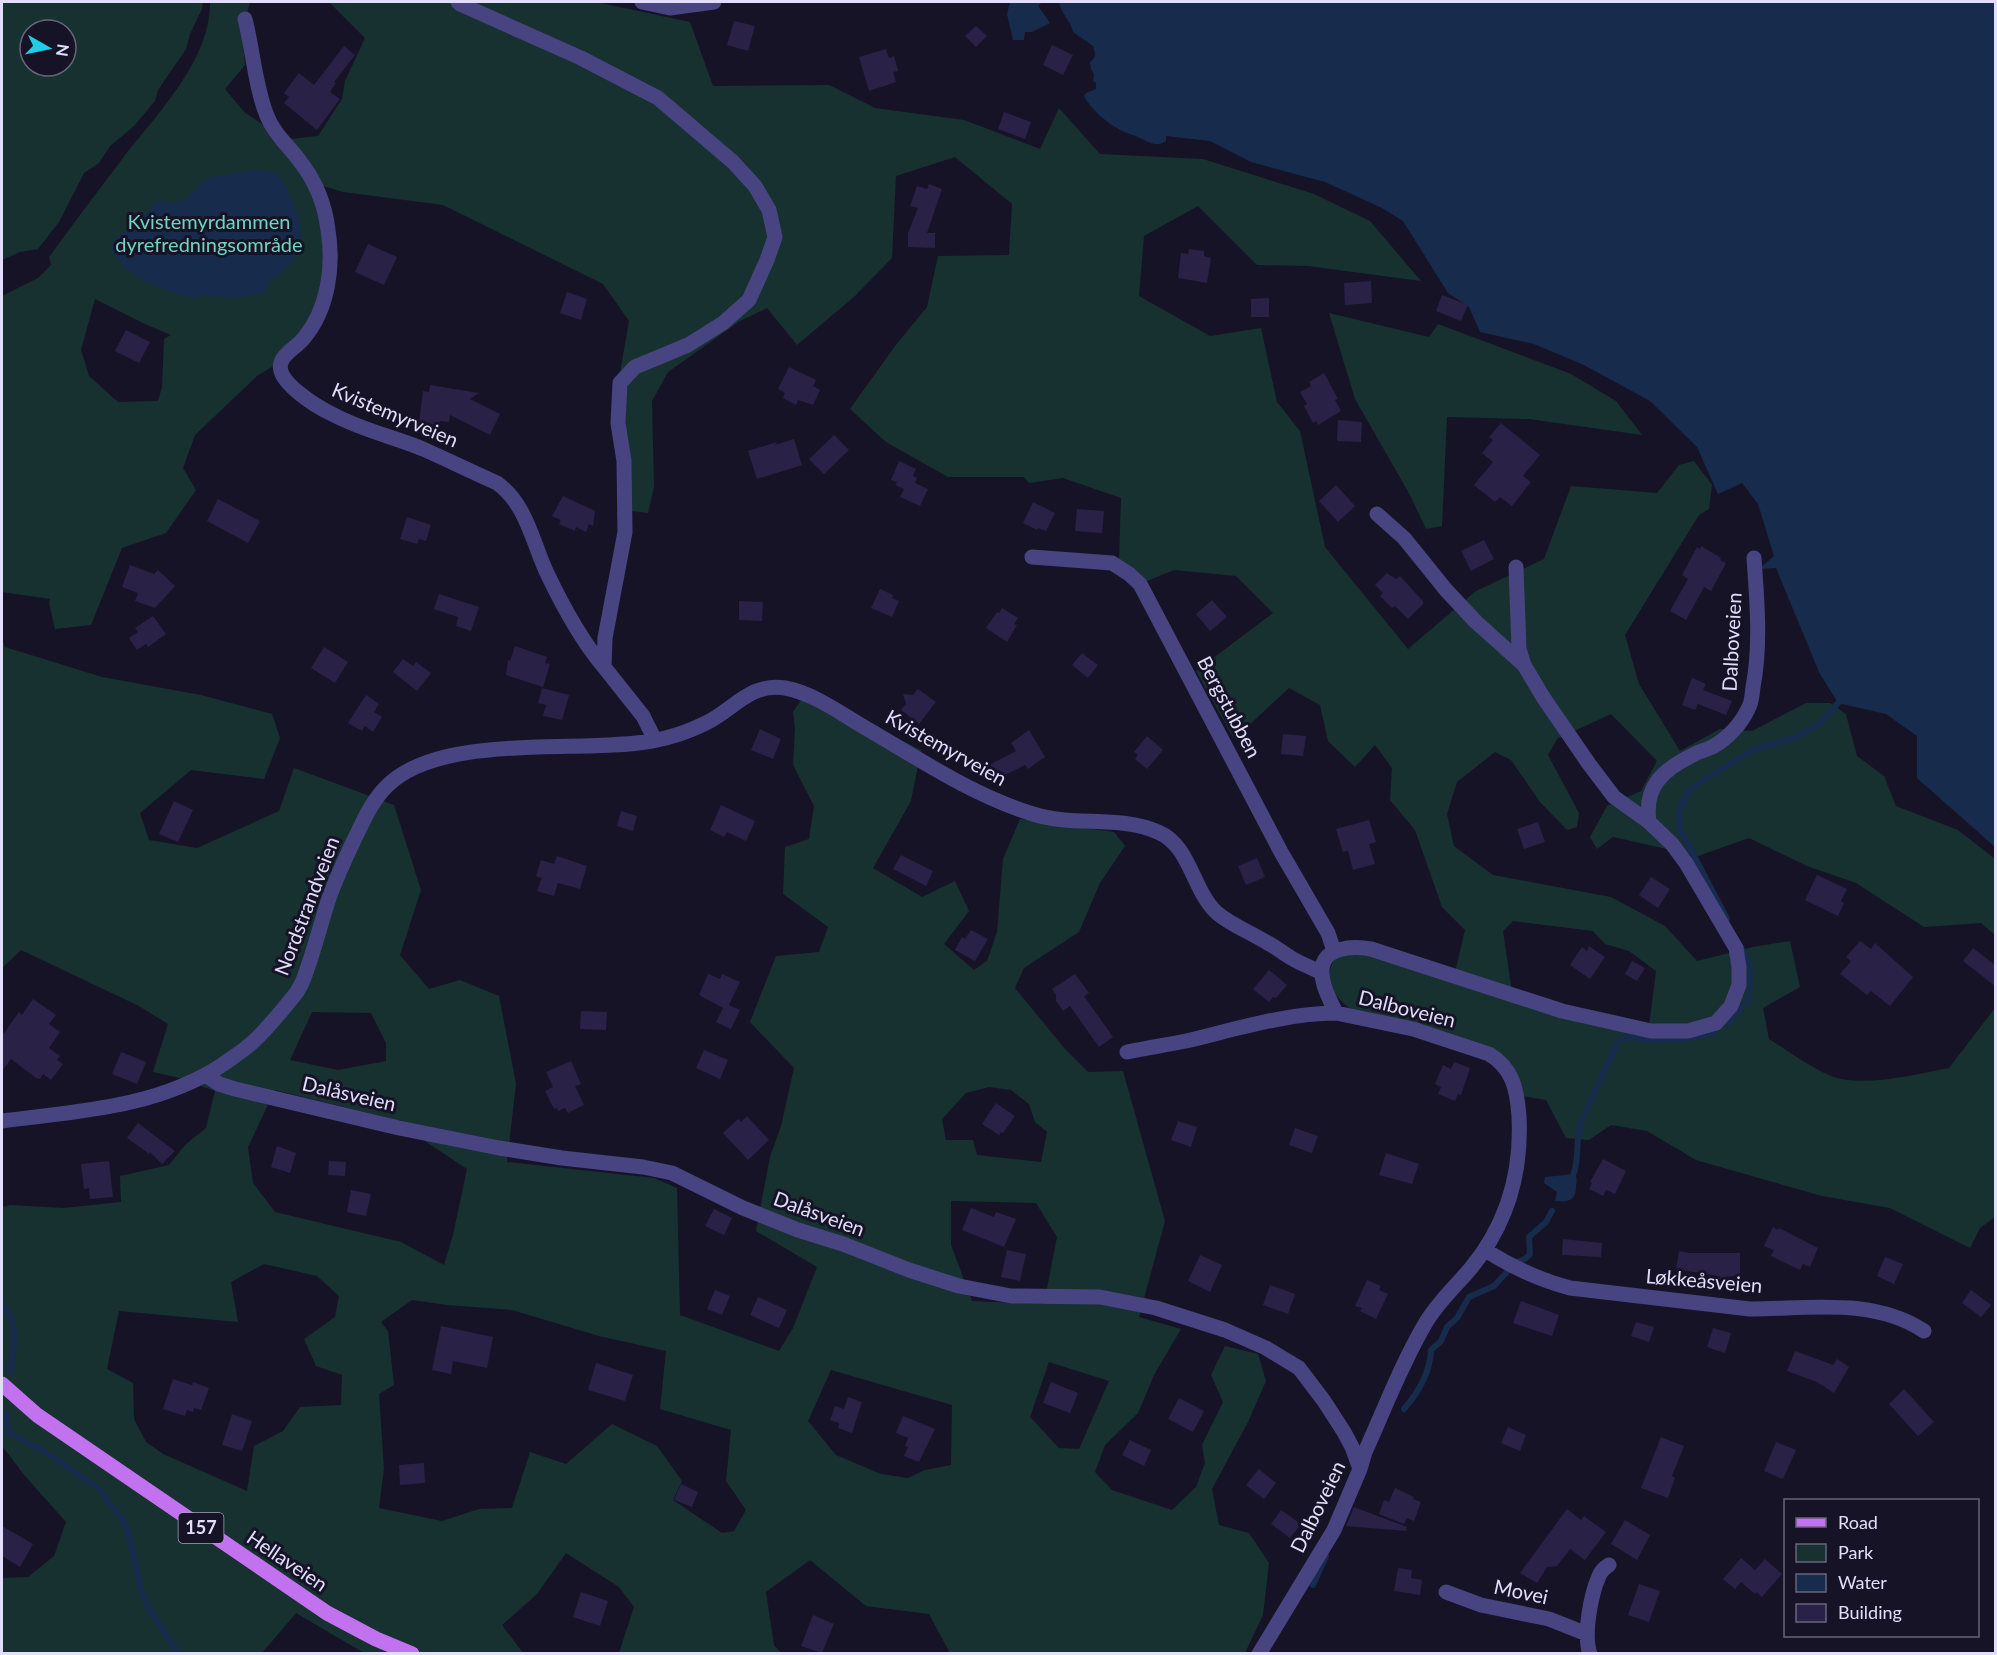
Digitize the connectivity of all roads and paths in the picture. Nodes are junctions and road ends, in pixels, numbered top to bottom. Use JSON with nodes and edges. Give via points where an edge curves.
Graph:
{"nodes":[{"id":1,"x":458,"y":2,"type":"edge"},
{"id":2,"x":642,"y":2,"type":"edge"},
{"id":3,"x":714,"y":2,"type":"edge"},
{"id":4,"x":245,"y":19,"type":"dead end"},
{"id":5,"x":1377,"y":514,"type":"dead end"},
{"id":6,"x":1032,"y":557,"type":"dead end"},
{"id":7,"x":1754,"y":558,"type":"dead end"},
{"id":8,"x":1516,"y":567,"type":"dead end"},
{"id":9,"x":1524,"y":664,"type":"junction"},
{"id":10,"x":604,"y":667,"type":"junction"},
{"id":11,"x":655,"y":741,"type":"junction"},
{"id":12,"x":1649,"y":822,"type":"junction"},
{"id":13,"x":1334,"y":951,"type":"junction"},
{"id":14,"x":1322,"y":973,"type":"junction"},
{"id":15,"x":1336,"y":1013,"type":"junction"},
{"id":16,"x":1127,"y":1052,"type":"dead end"},
{"id":17,"x":206,"y":1076,"type":"junction"},
{"id":18,"x":2,"y":1121,"type":"edge"},
{"id":19,"x":1485,"y":1250,"type":"junction"},
{"id":20,"x":1924,"y":1331,"type":"dead end"},
{"id":21,"x":2,"y":1384,"type":"edge"},
{"id":22,"x":1360,"y":1469,"type":"junction"},
{"id":23,"x":1609,"y":1565,"type":"dead end"},
{"id":24,"x":1446,"y":1592,"type":"dead end"},
{"id":25,"x":1587,"y":1634,"type":"junction"},
{"id":26,"x":412,"y":1653,"type":"edge"},
{"id":27,"x":1259,"y":1653,"type":"edge"},
{"id":28,"x":1590,"y":1653,"type":"edge"}],
"edges":[{"from":1,"to":10,"type":"street","via":[[658,98],[733,162],[755,186],[769,210],[774,237],[749,300],[723,323],[688,345],[635,367],[620,383],[618,423],[624,461],[625,532],[604,638]]},
{"from":2,"to":3,"type":"street","via":[[670,8]]},
{"from":4,"to":10,"type":"street","name":"Kvistemyrveien","via":[[266,115],[314,184],[324,210],[330,246],[329,275],[321,310],[303,339],[280,364],[282,375],[296,391],[333,415],[421,449],[506,490],[522,511],[566,610]]},
{"from":5,"to":9,"type":"street","via":[[1404,538],[1476,622]]},
{"from":6,"to":13,"type":"street","name":"Bergstubben","via":[[1112,563],[1140,584],[1290,869],[1328,933]]},
{"from":7,"to":12,"type":"street","name":"Dalboveien","via":[[1758,627],[1750,706],[1732,732],[1682,761],[1657,781],[1647,806]]},
{"from":8,"to":9,"type":"street","via":[[1519,649]]},
{"from":9,"to":12,"type":"street","via":[[1608,789]]},
{"from":10,"to":11,"type":"street","name":"Kvistemyrveien","via":[[643,716]]},
{"from":11,"to":14,"type":"street","name":"Kvistemyrveien","via":[[704,724],[752,692],[775,687],[797,692],[948,777],[1005,804],[1058,820],[1136,825],[1158,832],[1179,849],[1216,912]]},
{"from":11,"to":17,"type":"street","name":"Nordstrandveien","via":[[460,754],[402,773],[371,803],[330,897],[297,992],[254,1042]]},
{"from":12,"to":13,"type":"street","via":[[1686,863],[1736,948],[1739,985],[1731,1006],[1716,1023],[1670,1032],[1614,1024],[1371,950]]},
{"from":13,"to":14,"type":"street","via":[[1324,960]]},
{"from":14,"to":15,"type":"street","name":"Dalboveien"},
{"from":15,"to":16,"type":"street","via":[[1248,1025]]},
{"from":15,"to":19,"type":"street","name":"Dalboveien","via":[[1433,1034],[1489,1054],[1508,1069],[1518,1096],[1520,1132],[1516,1164],[1503,1219]]},
{"from":17,"to":18,"type":"street","name":"Nordstrandveien","via":[[153,1097],[113,1107]]},
{"from":17,"to":22,"type":"street","name":"Dalåsveien","via":[[235,1089],[461,1141],[672,1173],[798,1230],[959,1286],[1033,1298],[1086,1296],[1118,1300],[1225,1330],[1299,1368],[1339,1425]]},
{"from":19,"to":20,"type":"street","name":"Løkkeåsveien","via":[[1548,1283],[1570,1288],[1750,1309],[1842,1307],[1901,1318]]},
{"from":19,"to":22,"type":"street","name":"Dalboveien","via":[[1425,1324]]},
{"from":21,"to":26,"type":"main road","name":"Hellaveien","number":"157","via":[[37,1415],[327,1613]]},
{"from":22,"to":27,"type":"street","name":"Dalboveien","via":[[1334,1530]]},
{"from":23,"to":25,"type":"street","via":[[1599,1576]]},
{"from":24,"to":25,"type":"street","name":"Movei","via":[[1481,1605],[1542,1617]]},
{"from":25,"to":28,"type":"street"}]}
